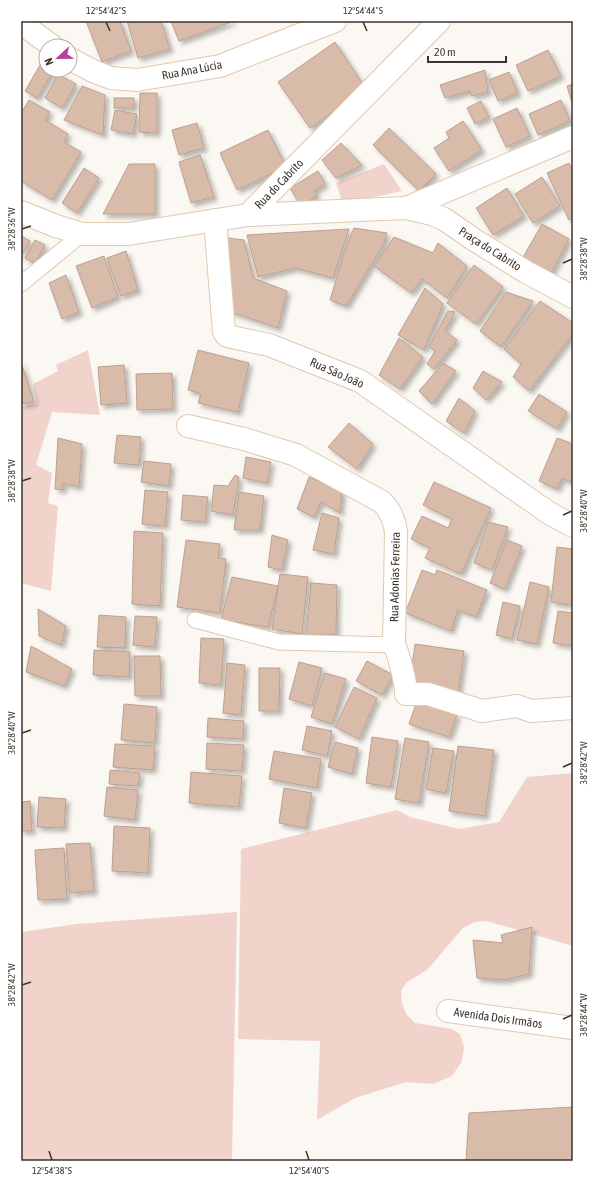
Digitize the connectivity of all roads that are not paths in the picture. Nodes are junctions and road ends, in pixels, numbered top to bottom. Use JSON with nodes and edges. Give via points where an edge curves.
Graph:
{"nodes":[{"id":1,"x":335,"y":21,"type":"edge"},
{"id":2,"x":439,"y":21,"type":"edge"},
{"id":3,"x":29,"y":25,"type":"edge"},
{"id":4,"x":43,"y":38,"type":"edge"},
{"id":5,"x":78,"y":63,"type":"edge"},
{"id":6,"x":573,"y":137,"type":"edge"},
{"id":7,"x":406,"y":208,"type":"junction"},
{"id":8,"x":21,"y":212,"type":"edge"},
{"id":9,"x":248,"y":215,"type":"junction"},
{"id":10,"x":215,"y":220,"type":"junction"},
{"id":11,"x":82,"y":234,"type":"junction"},
{"id":12,"x":21,"y":284,"type":"edge"},
{"id":13,"x":573,"y":297,"type":"edge"},
{"id":14,"x":188,"y":426,"type":"dead end"},
{"id":15,"x":573,"y":526,"type":"edge"},
{"id":16,"x":195,"y":620,"type":"dead end"},
{"id":17,"x":394,"y":644,"type":"junction"},
{"id":18,"x":573,"y":708,"type":"edge"},
{"id":19,"x":448,"y":1011,"type":"dead end"},
{"id":20,"x":573,"y":1028,"type":"edge"}],
"edges":[{"from":1,"to":5,"type":"street","name":"Rua Ana Lúcia","via":[[220,66],[137,80],[111,78]]},
{"from":2,"to":9,"type":"street","name":"Rua do Cabrito"},
{"from":3,"to":4,"type":"street"},
{"from":6,"to":7,"type":"street","name":"Praça do Cabrito"},
{"from":7,"to":9,"type":"street","name":"Praça do Cabrito"},
{"from":7,"to":13,"type":"street","name":"Praça do Cabrito","via":[[444,219],[526,272]]},
{"from":8,"to":11,"type":"street","name":"Rua do Cabrito"},
{"from":9,"to":10,"type":"street","name":"Rua do Cabrito"},
{"from":10,"to":11,"type":"street","name":"Rua do Cabrito","via":[[128,234]]},
{"from":10,"to":15,"type":"street","name":"Rua São João","via":[[224,332],[227,336],[269,345],[360,381],[548,513]]},
{"from":11,"to":12,"type":"lane"},
{"from":14,"to":17,"type":"street","name":"Rua Adonias Ferreira","via":[[296,455],[382,502],[394,520],[396,532]]},
{"from":16,"to":17,"type":"lane","via":[[279,642]]},
{"from":17,"to":18,"type":"street","name":"Rua Adonias Ferreira","via":[[406,684],[406,694],[428,694],[482,710],[517,706],[531,711]]},
{"from":19,"to":20,"type":"street","name":"Avenida Dois Irmãos"}]}
